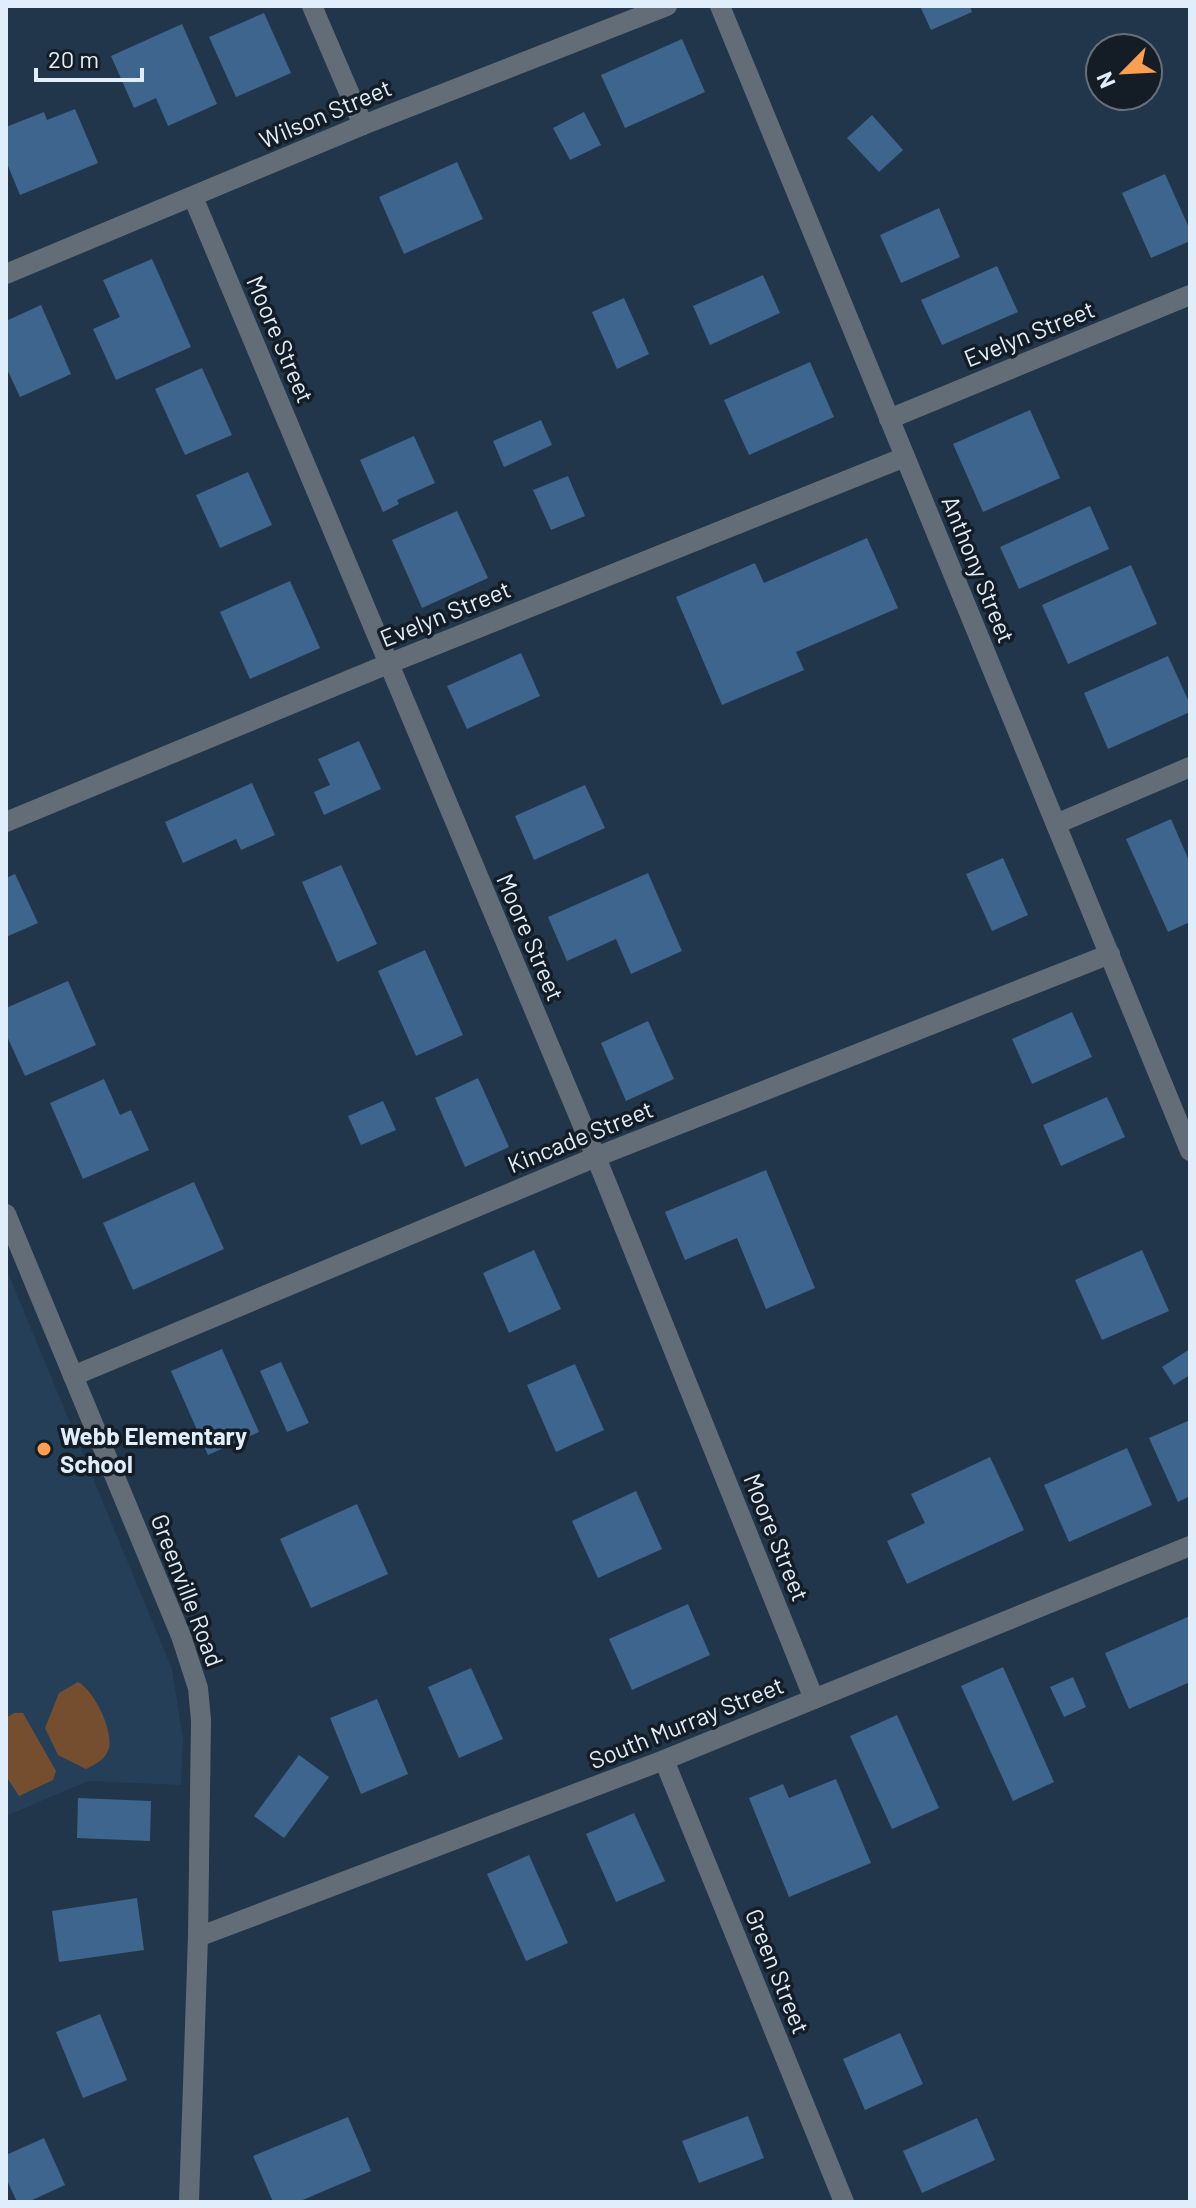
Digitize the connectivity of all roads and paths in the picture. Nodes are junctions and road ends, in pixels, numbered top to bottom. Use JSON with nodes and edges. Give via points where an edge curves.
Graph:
{"nodes":[{"id":1,"x":312,"y":6,"type":"edge"},
{"id":2,"x":667,"y":6,"type":"edge"},
{"id":3,"x":720,"y":6,"type":"edge"},
{"id":4,"x":363,"y":125,"type":"junction"},
{"id":5,"x":193,"y":197,"type":"junction"},
{"id":6,"x":6,"y":274,"type":"edge"},
{"id":7,"x":1190,"y":295,"type":"edge"},
{"id":8,"x":889,"y":419,"type":"junction"},
{"id":9,"x":905,"y":457,"type":"junction"},
{"id":10,"x":388,"y":664,"type":"junction"},
{"id":11,"x":1190,"y":767,"type":"edge"},
{"id":12,"x":6,"y":822,"type":"edge"},
{"id":13,"x":1056,"y":824,"type":"junction"},
{"id":14,"x":1110,"y":954,"type":"junction"},
{"id":15,"x":1190,"y":1151,"type":"edge"},
{"id":16,"x":596,"y":1157,"type":"junction"},
{"id":17,"x":6,"y":1214,"type":"edge"},
{"id":18,"x":73,"y":1376,"type":"junction"},
{"id":19,"x":1190,"y":1546,"type":"edge"},
{"id":20,"x":814,"y":1699,"type":"junction"},
{"id":21,"x":664,"y":1760,"type":"junction"},
{"id":22,"x":198,"y":1937,"type":"junction"},
{"id":23,"x":189,"y":2202,"type":"edge"},
{"id":24,"x":844,"y":2202,"type":"edge"}],
"edges":[{"from":1,"to":4,"type":"street"},
{"from":2,"to":4,"type":"street","name":"Wilson Street"},
{"from":3,"to":8,"type":"street","name":"Anthony Street"},
{"from":4,"to":5,"type":"street","name":"Wilson Street"},
{"from":5,"to":6,"type":"street","name":"Wilson Street"},
{"from":5,"to":10,"type":"street","name":"Moore Street"},
{"from":7,"to":8,"type":"street","name":"Evelyn Street"},
{"from":8,"to":9,"type":"street","name":"Anthony Street"},
{"from":9,"to":10,"type":"street","name":"Evelyn Street"},
{"from":9,"to":13,"type":"street","name":"Anthony Street"},
{"from":10,"to":12,"type":"street","name":"Evelyn Street"},
{"from":10,"to":16,"type":"street","name":"Moore Street"},
{"from":11,"to":13,"type":"street"},
{"from":13,"to":14,"type":"street","name":"Anthony Street"},
{"from":14,"to":15,"type":"street","name":"Anthony Street"},
{"from":14,"to":16,"type":"street","name":"Kincade Street"},
{"from":16,"to":18,"type":"street","name":"Kincade Street"},
{"from":16,"to":20,"type":"street","name":"Moore Street"},
{"from":17,"to":18,"type":"street","name":"Greenville Road"},
{"from":18,"to":22,"type":"street","name":"Greenville Road","via":[[198,1688]]},
{"from":19,"to":20,"type":"street","name":"South Murray Street"},
{"from":20,"to":21,"type":"street","name":"South Murray Street"},
{"from":21,"to":22,"type":"street","name":"South Murray Street"},
{"from":21,"to":24,"type":"street","name":"Green Street"},
{"from":22,"to":23,"type":"street","name":"Greenville Road"}]}
